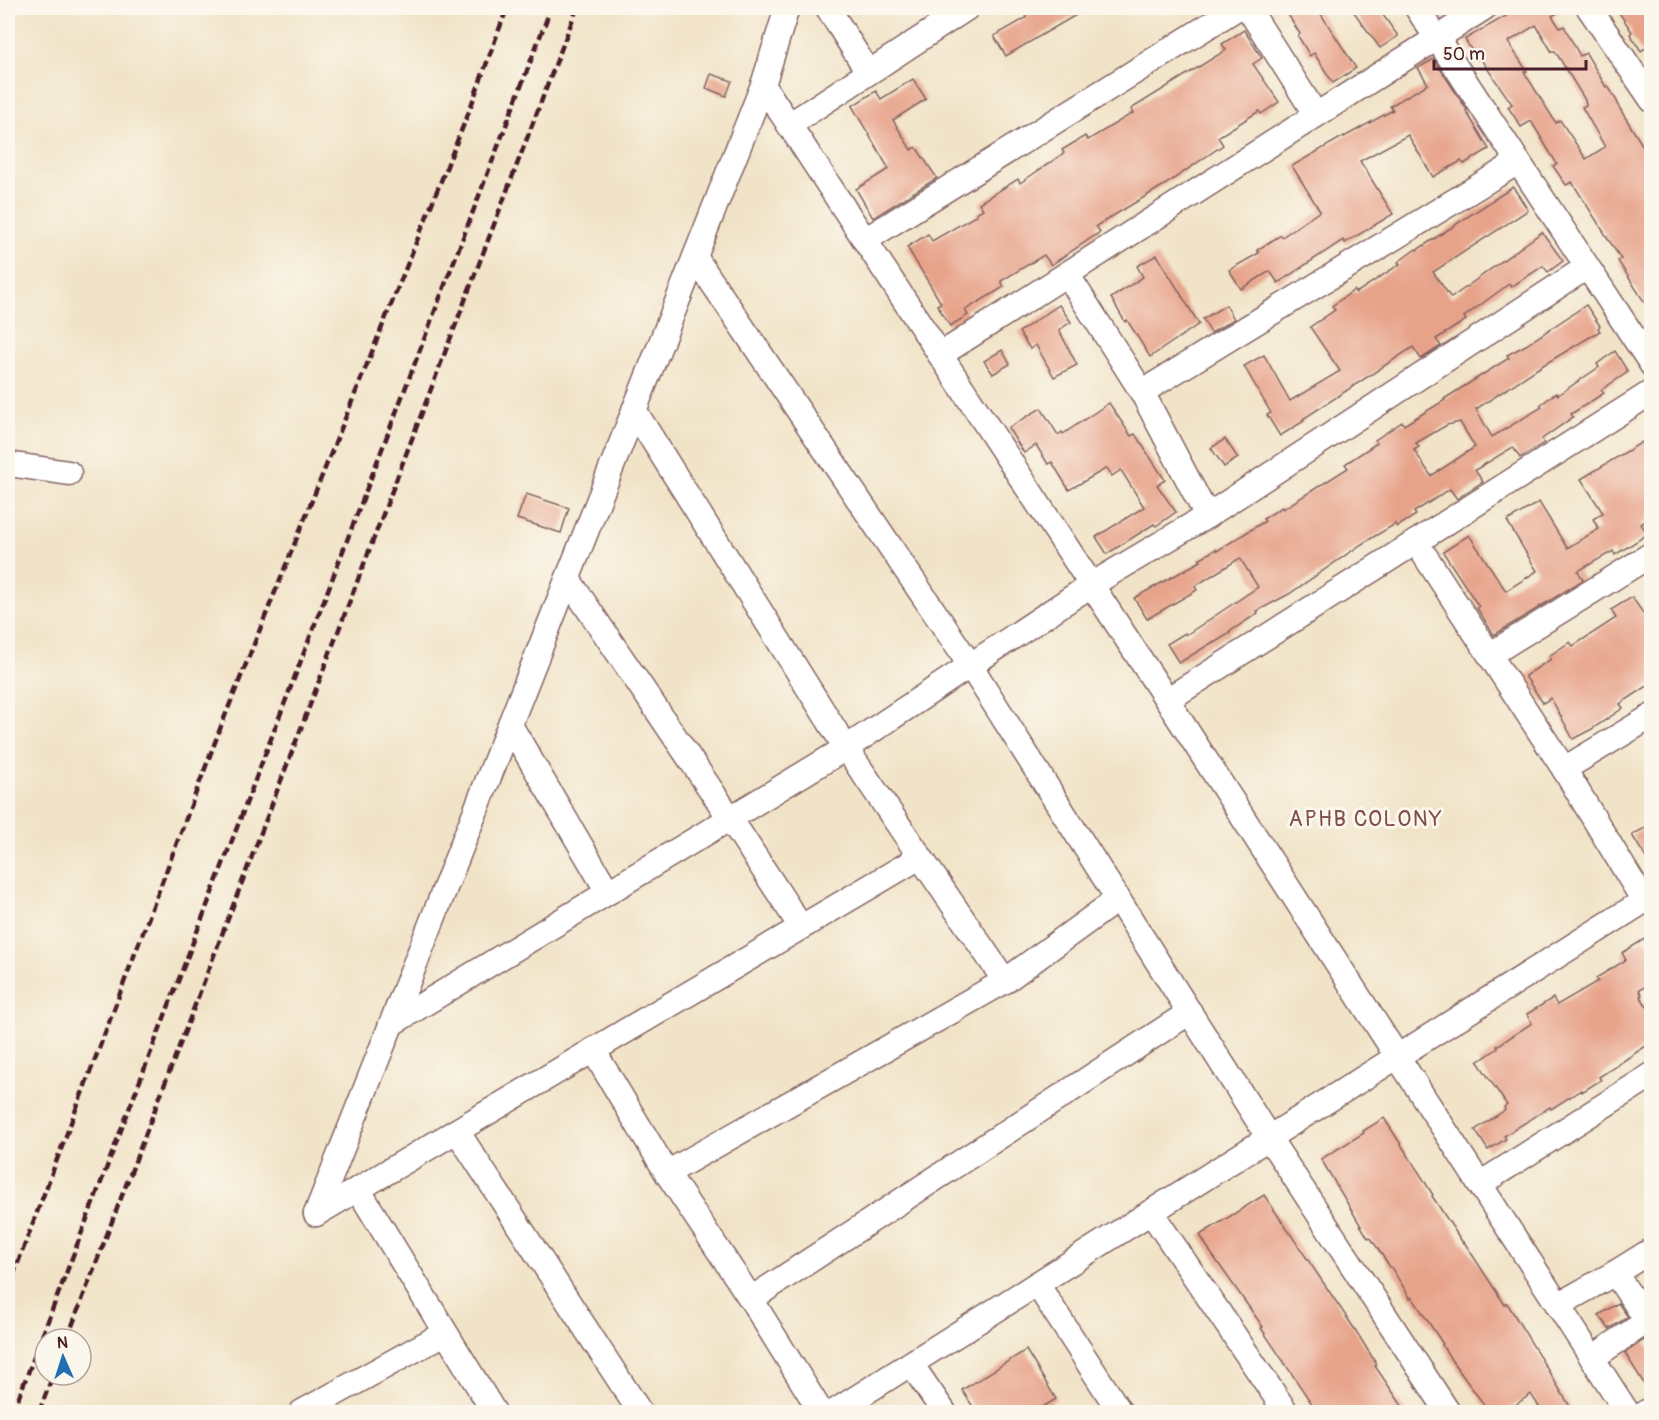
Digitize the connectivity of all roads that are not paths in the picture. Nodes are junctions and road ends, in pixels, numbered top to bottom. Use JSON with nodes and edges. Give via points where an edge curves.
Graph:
{"nodes":[{"id":1,"x":787,"y":8,"type":"edge"},
{"id":2,"x":828,"y":8,"type":"edge"},
{"id":3,"x":967,"y":8,"type":"edge"},
{"id":4,"x":1237,"y":8,"type":"edge"},
{"id":5,"x":1248,"y":8,"type":"edge"},
{"id":6,"x":1417,"y":8,"type":"edge"},
{"id":7,"x":1484,"y":8,"type":"edge"},
{"id":8,"x":1589,"y":8,"type":"edge"},
{"id":9,"x":1436,"y":38,"type":"junction"},
{"id":10,"x":868,"y":72,"type":"junction"},
{"id":11,"x":763,"y":85,"type":"junction"},
{"id":12,"x":1652,"y":100,"type":"edge"},
{"id":13,"x":1316,"y":115,"type":"junction"},
{"id":14,"x":789,"y":125,"type":"junction"},
{"id":15,"x":1518,"y":162,"type":"junction"},
{"id":16,"x":865,"y":240,"type":"junction"},
{"id":17,"x":695,"y":257,"type":"junction"},
{"id":18,"x":1587,"y":267,"type":"junction"},
{"id":19,"x":1067,"y":274,"type":"junction"},
{"id":20,"x":940,"y":355,"type":"junction"},
{"id":21,"x":1652,"y":365,"type":"edge"},
{"id":22,"x":1142,"y":392,"type":"junction"},
{"id":23,"x":1652,"y":392,"type":"edge"},
{"id":24,"x":634,"y":410,"type":"junction"},
{"id":25,"x":8,"y":464,"type":"edge"},
{"id":26,"x":69,"y":473,"type":"dead end"},
{"id":27,"x":1208,"y":516,"type":"junction"},
{"id":28,"x":1416,"y":542,"type":"junction"},
{"id":29,"x":1652,"y":554,"type":"edge"},
{"id":30,"x":568,"y":579,"type":"junction"},
{"id":31,"x":1091,"y":585,"type":"junction"},
{"id":32,"x":1491,"y":654,"type":"junction"},
{"id":33,"x":970,"y":665,"type":"junction"},
{"id":34,"x":1167,"y":700,"type":"junction"},
{"id":35,"x":1652,"y":716,"type":"edge"},
{"id":36,"x":510,"y":725,"type":"junction"},
{"id":37,"x":846,"y":748,"type":"junction"},
{"id":38,"x":1564,"y":768,"type":"junction"},
{"id":39,"x":730,"y":818,"type":"junction"},
{"id":40,"x":920,"y":856,"type":"junction"},
{"id":41,"x":608,"y":892,"type":"junction"},
{"id":42,"x":1648,"y":898,"type":"edge"},
{"id":43,"x":1118,"y":899,"type":"junction"},
{"id":44,"x":801,"y":927,"type":"junction"},
{"id":45,"x":1005,"y":981,"type":"junction"},
{"id":46,"x":1190,"y":1012,"type":"junction"},
{"id":47,"x":391,"y":1024,"type":"junction"},
{"id":48,"x":593,"y":1050,"type":"junction"},
{"id":49,"x":1397,"y":1056,"type":"junction"},
{"id":50,"x":1652,"y":1075,"type":"edge"},
{"id":51,"x":457,"y":1131,"type":"junction"},
{"id":52,"x":1269,"y":1138,"type":"junction"},
{"id":53,"x":667,"y":1173,"type":"junction"},
{"id":54,"x":1479,"y":1184,"type":"junction"},
{"id":55,"x":358,"y":1189,"type":"junction"},
{"id":56,"x":1151,"y":1212,"type":"junction"},
{"id":57,"x":1652,"y":1250,"type":"edge"},
{"id":58,"x":1615,"y":1273,"type":"junction"},
{"id":59,"x":1037,"y":1284,"type":"junction"},
{"id":60,"x":751,"y":1299,"type":"junction"},
{"id":61,"x":1558,"y":1305,"type":"junction"},
{"id":62,"x":1650,"y":1322,"type":"edge"},
{"id":63,"x":445,"y":1333,"type":"junction"},
{"id":64,"x":1592,"y":1358,"type":"junction"},
{"id":65,"x":911,"y":1364,"type":"junction"},
{"id":66,"x":1652,"y":1409,"type":"edge"},
{"id":67,"x":1630,"y":1412,"type":"edge"},
{"id":68,"x":302,"y":1413,"type":"edge"},
{"id":69,"x":494,"y":1413,"type":"edge"},
{"id":70,"x":640,"y":1413,"type":"edge"},
{"id":71,"x":820,"y":1413,"type":"edge"},
{"id":72,"x":834,"y":1413,"type":"edge"},
{"id":73,"x":944,"y":1413,"type":"edge"},
{"id":74,"x":1120,"y":1413,"type":"edge"},
{"id":75,"x":1286,"y":1413,"type":"edge"},
{"id":76,"x":1448,"y":1413,"type":"edge"}],
"edges":[{"from":1,"to":11,"type":"street"},
{"from":2,"to":10,"type":"street"},
{"from":3,"to":10,"type":"street"},
{"from":4,"to":16,"type":"street"},
{"from":5,"to":13,"type":"street"},
{"from":6,"to":9,"type":"street"},
{"from":7,"to":9,"type":"street"},
{"from":8,"to":12,"type":"street"},
{"from":9,"to":13,"type":"street"},
{"from":9,"to":15,"type":"street"},
{"from":10,"to":14,"type":"street"},
{"from":11,"to":14,"type":"street"},
{"from":11,"to":17,"type":"street"},
{"from":13,"to":19,"type":"street"},
{"from":14,"to":16,"type":"street"},
{"from":15,"to":18,"type":"street"},
{"from":15,"to":22,"type":"street"},
{"from":16,"to":20,"type":"street"},
{"from":17,"to":24,"type":"street"},
{"from":17,"to":33,"type":"street"},
{"from":18,"to":21,"type":"street"},
{"from":18,"to":27,"type":"street"},
{"from":19,"to":20,"type":"street"},
{"from":19,"to":22,"type":"street"},
{"from":20,"to":31,"type":"street"},
{"from":22,"to":27,"type":"street"},
{"from":23,"to":28,"type":"street"},
{"from":24,"to":30,"type":"street"},
{"from":24,"to":37,"type":"street"},
{"from":25,"to":26,"type":"street"},
{"from":27,"to":31,"type":"street"},
{"from":28,"to":32,"type":"street"},
{"from":28,"to":34,"type":"street"},
{"from":29,"to":32,"type":"street"},
{"from":30,"to":36,"type":"street"},
{"from":30,"to":39,"type":"street"},
{"from":31,"to":33,"type":"street"},
{"from":31,"to":34,"type":"street"},
{"from":32,"to":38,"type":"street"},
{"from":33,"to":37,"type":"street"},
{"from":33,"to":43,"type":"street"},
{"from":34,"to":49,"type":"street"},
{"from":35,"to":38,"type":"street"},
{"from":36,"to":41,"type":"street"},
{"from":36,"to":47,"type":"street"},
{"from":37,"to":39,"type":"street"},
{"from":37,"to":40,"type":"street"},
{"from":38,"to":42,"type":"street"},
{"from":39,"to":41,"type":"street"},
{"from":39,"to":44,"type":"street"},
{"from":40,"to":44,"type":"street"},
{"from":40,"to":45,"type":"street"},
{"from":41,"to":47,"type":"street"},
{"from":42,"to":49,"type":"street"},
{"from":43,"to":45,"type":"street"},
{"from":43,"to":46,"type":"street"},
{"from":44,"to":48,"type":"street"},
{"from":45,"to":53,"type":"street"},
{"from":46,"to":52,"type":"street"},
{"from":46,"to":60,"type":"street"},
{"from":47,"to":55,"type":"street","via":[[316,1214]]},
{"from":48,"to":51,"type":"street"},
{"from":48,"to":53,"type":"street"},
{"from":49,"to":52,"type":"street"},
{"from":49,"to":54,"type":"street"},
{"from":50,"to":54,"type":"street"},
{"from":51,"to":55,"type":"street"},
{"from":51,"to":70,"type":"street"},
{"from":52,"to":56,"type":"street"},
{"from":52,"to":76,"type":"street"},
{"from":53,"to":60,"type":"street"},
{"from":54,"to":61,"type":"street"},
{"from":55,"to":63,"type":"street"},
{"from":56,"to":59,"type":"street"},
{"from":56,"to":75,"type":"street"},
{"from":57,"to":58,"type":"street"},
{"from":58,"to":61,"type":"street"},
{"from":58,"to":62,"type":"street"},
{"from":59,"to":65,"type":"street"},
{"from":59,"to":74,"type":"street"},
{"from":60,"to":71,"type":"street"},
{"from":61,"to":64,"type":"street"},
{"from":62,"to":64,"type":"street"},
{"from":63,"to":68,"type":"street"},
{"from":63,"to":69,"type":"street"},
{"from":64,"to":67,"type":"street"},
{"from":65,"to":72,"type":"street"},
{"from":65,"to":73,"type":"street"},
{"from":66,"to":67,"type":"street"}]}
